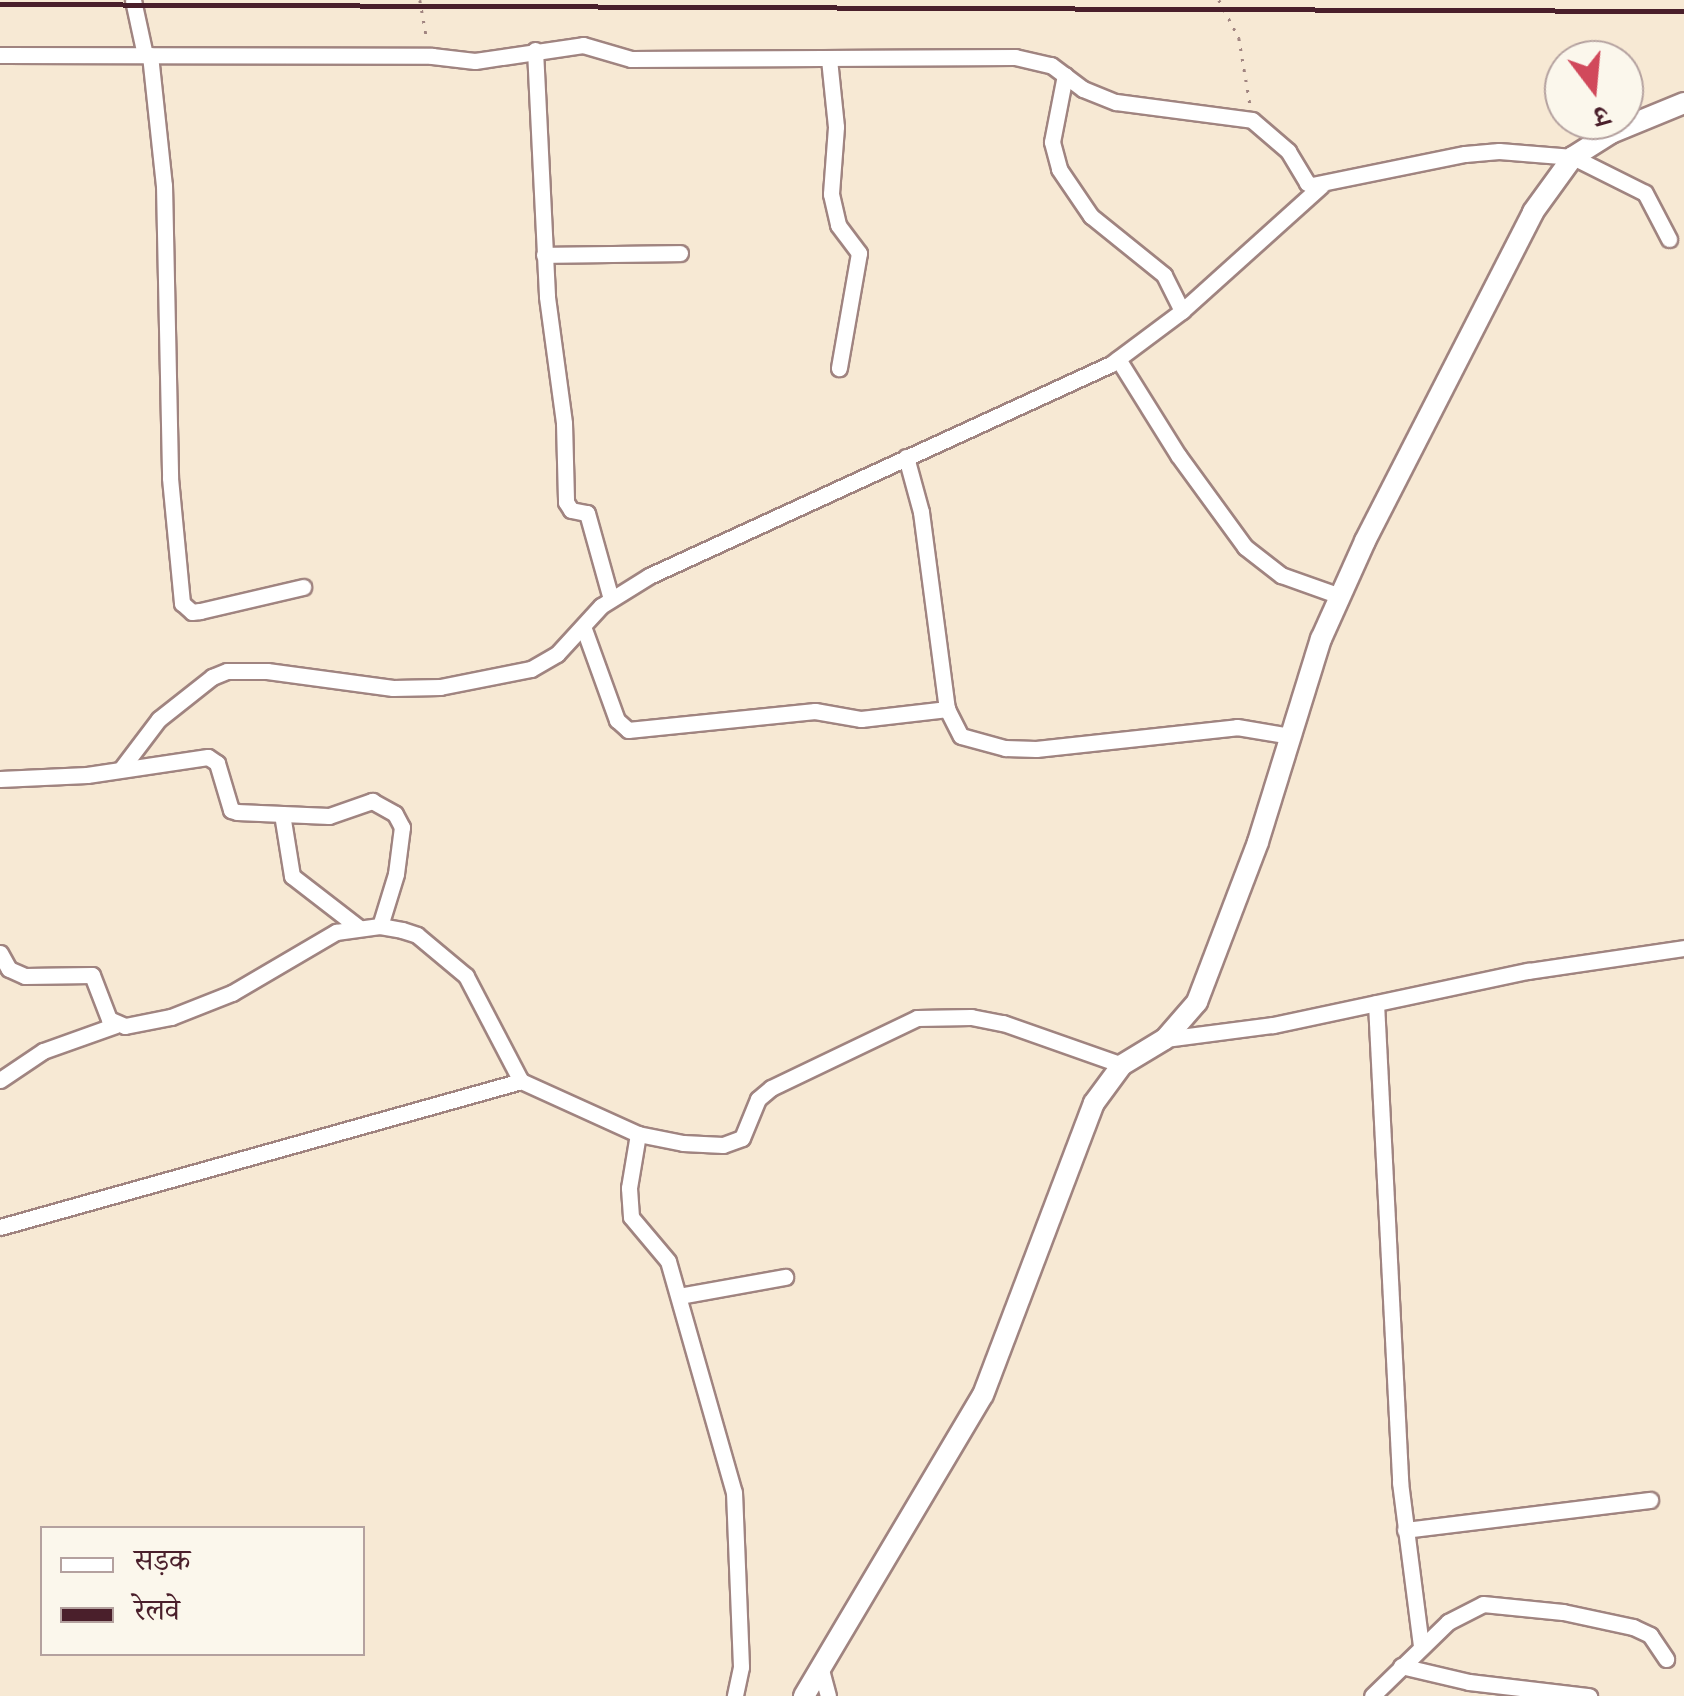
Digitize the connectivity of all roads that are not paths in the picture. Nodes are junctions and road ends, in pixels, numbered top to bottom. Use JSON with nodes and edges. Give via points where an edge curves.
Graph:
{"nodes":[{"id":1,"x":133,"y":0,"type":"edge"},
{"id":2,"x":535,"y":50,"type":"junction"},
{"id":3,"x":0,"y":55,"type":"edge"},
{"id":4,"x":147,"y":55,"type":"junction"},
{"id":5,"x":829,"y":59,"type":"junction"},
{"id":6,"x":1064,"y":76,"type":"junction"},
{"id":7,"x":1684,"y":103,"type":"edge"},
{"id":8,"x":1574,"y":157,"type":"junction"},
{"id":9,"x":1321,"y":186,"type":"junction"},
{"id":10,"x":1669,"y":240,"type":"dead end"},
{"id":11,"x":680,"y":253,"type":"dead end"},
{"id":12,"x":544,"y":255,"type":"junction"},
{"id":13,"x":1182,"y":311,"type":"junction"},
{"id":14,"x":1118,"y":359,"type":"junction"},
{"id":15,"x":839,"y":368,"type":"dead end"},
{"id":16,"x":906,"y":457,"type":"junction"},
{"id":17,"x":303,"y":587,"type":"dead end"},
{"id":18,"x":1340,"y":596,"type":"junction"},
{"id":19,"x":611,"y":598,"type":"junction"},
{"id":20,"x":584,"y":629,"type":"junction"},
{"id":21,"x":948,"y":709,"type":"junction"},
{"id":22,"x":1291,"y":736,"type":"junction"},
{"id":23,"x":121,"y":769,"type":"junction"},
{"id":24,"x":0,"y":780,"type":"edge"},
{"id":25,"x":282,"y":814,"type":"junction"},
{"id":26,"x":380,"y":926,"type":"junction"},
{"id":27,"x":358,"y":927,"type":"junction"},
{"id":28,"x":1684,"y":948,"type":"edge"},
{"id":29,"x":0,"y":953,"type":"edge"},
{"id":30,"x":1376,"y":1003,"type":"junction"},
{"id":31,"x":116,"y":1025,"type":"junction"},
{"id":32,"x":1165,"y":1039,"type":"junction"},
{"id":33,"x":1122,"y":1065,"type":"junction"},
{"id":34,"x":0,"y":1080,"type":"edge"},
{"id":35,"x":521,"y":1081,"type":"junction"},
{"id":36,"x":638,"y":1134,"type":"junction"},
{"id":37,"x":0,"y":1227,"type":"edge"},
{"id":38,"x":784,"y":1277,"type":"dead end"},
{"id":39,"x":679,"y":1296,"type":"junction"},
{"id":40,"x":1650,"y":1500,"type":"dead end"},
{"id":41,"x":1405,"y":1530,"type":"junction"},
{"id":42,"x":1421,"y":1646,"type":"junction"},
{"id":43,"x":1666,"y":1659,"type":"dead end"},
{"id":44,"x":820,"y":1666,"type":"junction"},
{"id":45,"x":1401,"y":1666,"type":"junction"},
{"id":46,"x":735,"y":1696,"type":"edge"},
{"id":47,"x":804,"y":1696,"type":"edge"},
{"id":48,"x":828,"y":1696,"type":"edge"},
{"id":49,"x":1372,"y":1696,"type":"edge"},
{"id":50,"x":1588,"y":1696,"type":"edge"}],
"edges":[{"from":1,"to":4,"type":"street"},
{"from":2,"to":4,"type":"street","via":[[491,60]]},
{"from":2,"to":5,"type":"street","via":[[582,45],[631,59]]},
{"from":2,"to":12,"type":"street"},
{"from":3,"to":4,"type":"street"},
{"from":4,"to":17,"type":"street","via":[[164,185],[170,478],[182,603],[200,612]]},
{"from":5,"to":6,"type":"street","via":[[1015,57],[1051,65]]},
{"from":5,"to":15,"type":"street","via":[[836,127],[830,194],[838,225],[859,253]]},
{"from":6,"to":9,"type":"street","via":[[1116,102],[1252,120],[1288,151],[1307,183]]},
{"from":6,"to":13,"type":"street","via":[[1052,142],[1058,170],[1091,216],[1164,275]]},
{"from":7,"to":8,"type":"street","via":[[1611,133]]},
{"from":8,"to":9,"type":"street","via":[[1465,154]]},
{"from":8,"to":10,"type":"street","via":[[1645,193]]},
{"from":8,"to":18,"type":"street","via":[[1533,212]]},
{"from":9,"to":13,"type":"street"},
{"from":11,"to":12,"type":"street"},
{"from":12,"to":19,"type":"street","via":[[564,422],[566,502],[588,513]]},
{"from":13,"to":14,"type":"street"},
{"from":14,"to":16,"type":"street"},
{"from":14,"to":18,"type":"street","via":[[1245,547],[1281,575]]},
{"from":16,"to":19,"type":"street"},
{"from":16,"to":21,"type":"street","via":[[921,512]]},
{"from":18,"to":22,"type":"street"},
{"from":19,"to":20,"type":"street"},
{"from":20,"to":21,"type":"street","via":[[624,729],[815,711],[861,719]]},
{"from":20,"to":23,"type":"street","via":[[530,669],[440,687],[227,671],[159,719]]},
{"from":21,"to":22,"type":"street","via":[[961,736],[1005,748],[1062,749],[1237,726]]},
{"from":22,"to":32,"type":"street","via":[[1197,1002]]},
{"from":23,"to":24,"type":"street"},
{"from":23,"to":25,"type":"street","via":[[208,757],[216,763],[230,810]]},
{"from":25,"to":26,"type":"street","via":[[329,816],[372,801],[395,814],[403,842]]},
{"from":25,"to":27,"type":"street","via":[[292,876]]},
{"from":26,"to":27,"type":"street"},
{"from":26,"to":35,"type":"street","via":[[417,936],[466,976]]},
{"from":27,"to":31,"type":"street","via":[[317,940],[232,993],[171,1016]]},
{"from":28,"to":30,"type":"street"},
{"from":29,"to":31,"type":"street","via":[[9,969],[25,976],[92,975]]},
{"from":30,"to":32,"type":"street"},
{"from":30,"to":41,"type":"street"},
{"from":31,"to":34,"type":"street","via":[[44,1051]]},
{"from":32,"to":33,"type":"street"},
{"from":33,"to":36,"type":"street","via":[[1003,1024],[917,1018],[770,1088],[734,1142],[712,1146]]},
{"from":33,"to":44,"type":"street","via":[[1078,1137],[982,1395]]},
{"from":35,"to":36,"type":"street"},
{"from":35,"to":37,"type":"street"},
{"from":36,"to":39,"type":"street","via":[[630,1217],[665,1254]]},
{"from":38,"to":39,"type":"street"},
{"from":39,"to":46,"type":"street","via":[[734,1492],[741,1667]]},
{"from":40,"to":41,"type":"street"},
{"from":41,"to":42,"type":"street"},
{"from":42,"to":43,"type":"street","via":[[1466,1609],[1507,1604],[1633,1627],[1650,1635]]},
{"from":42,"to":45,"type":"street"},
{"from":44,"to":47,"type":"street"},
{"from":44,"to":48,"type":"street"},
{"from":45,"to":49,"type":"street"},
{"from":45,"to":50,"type":"street"}]}
